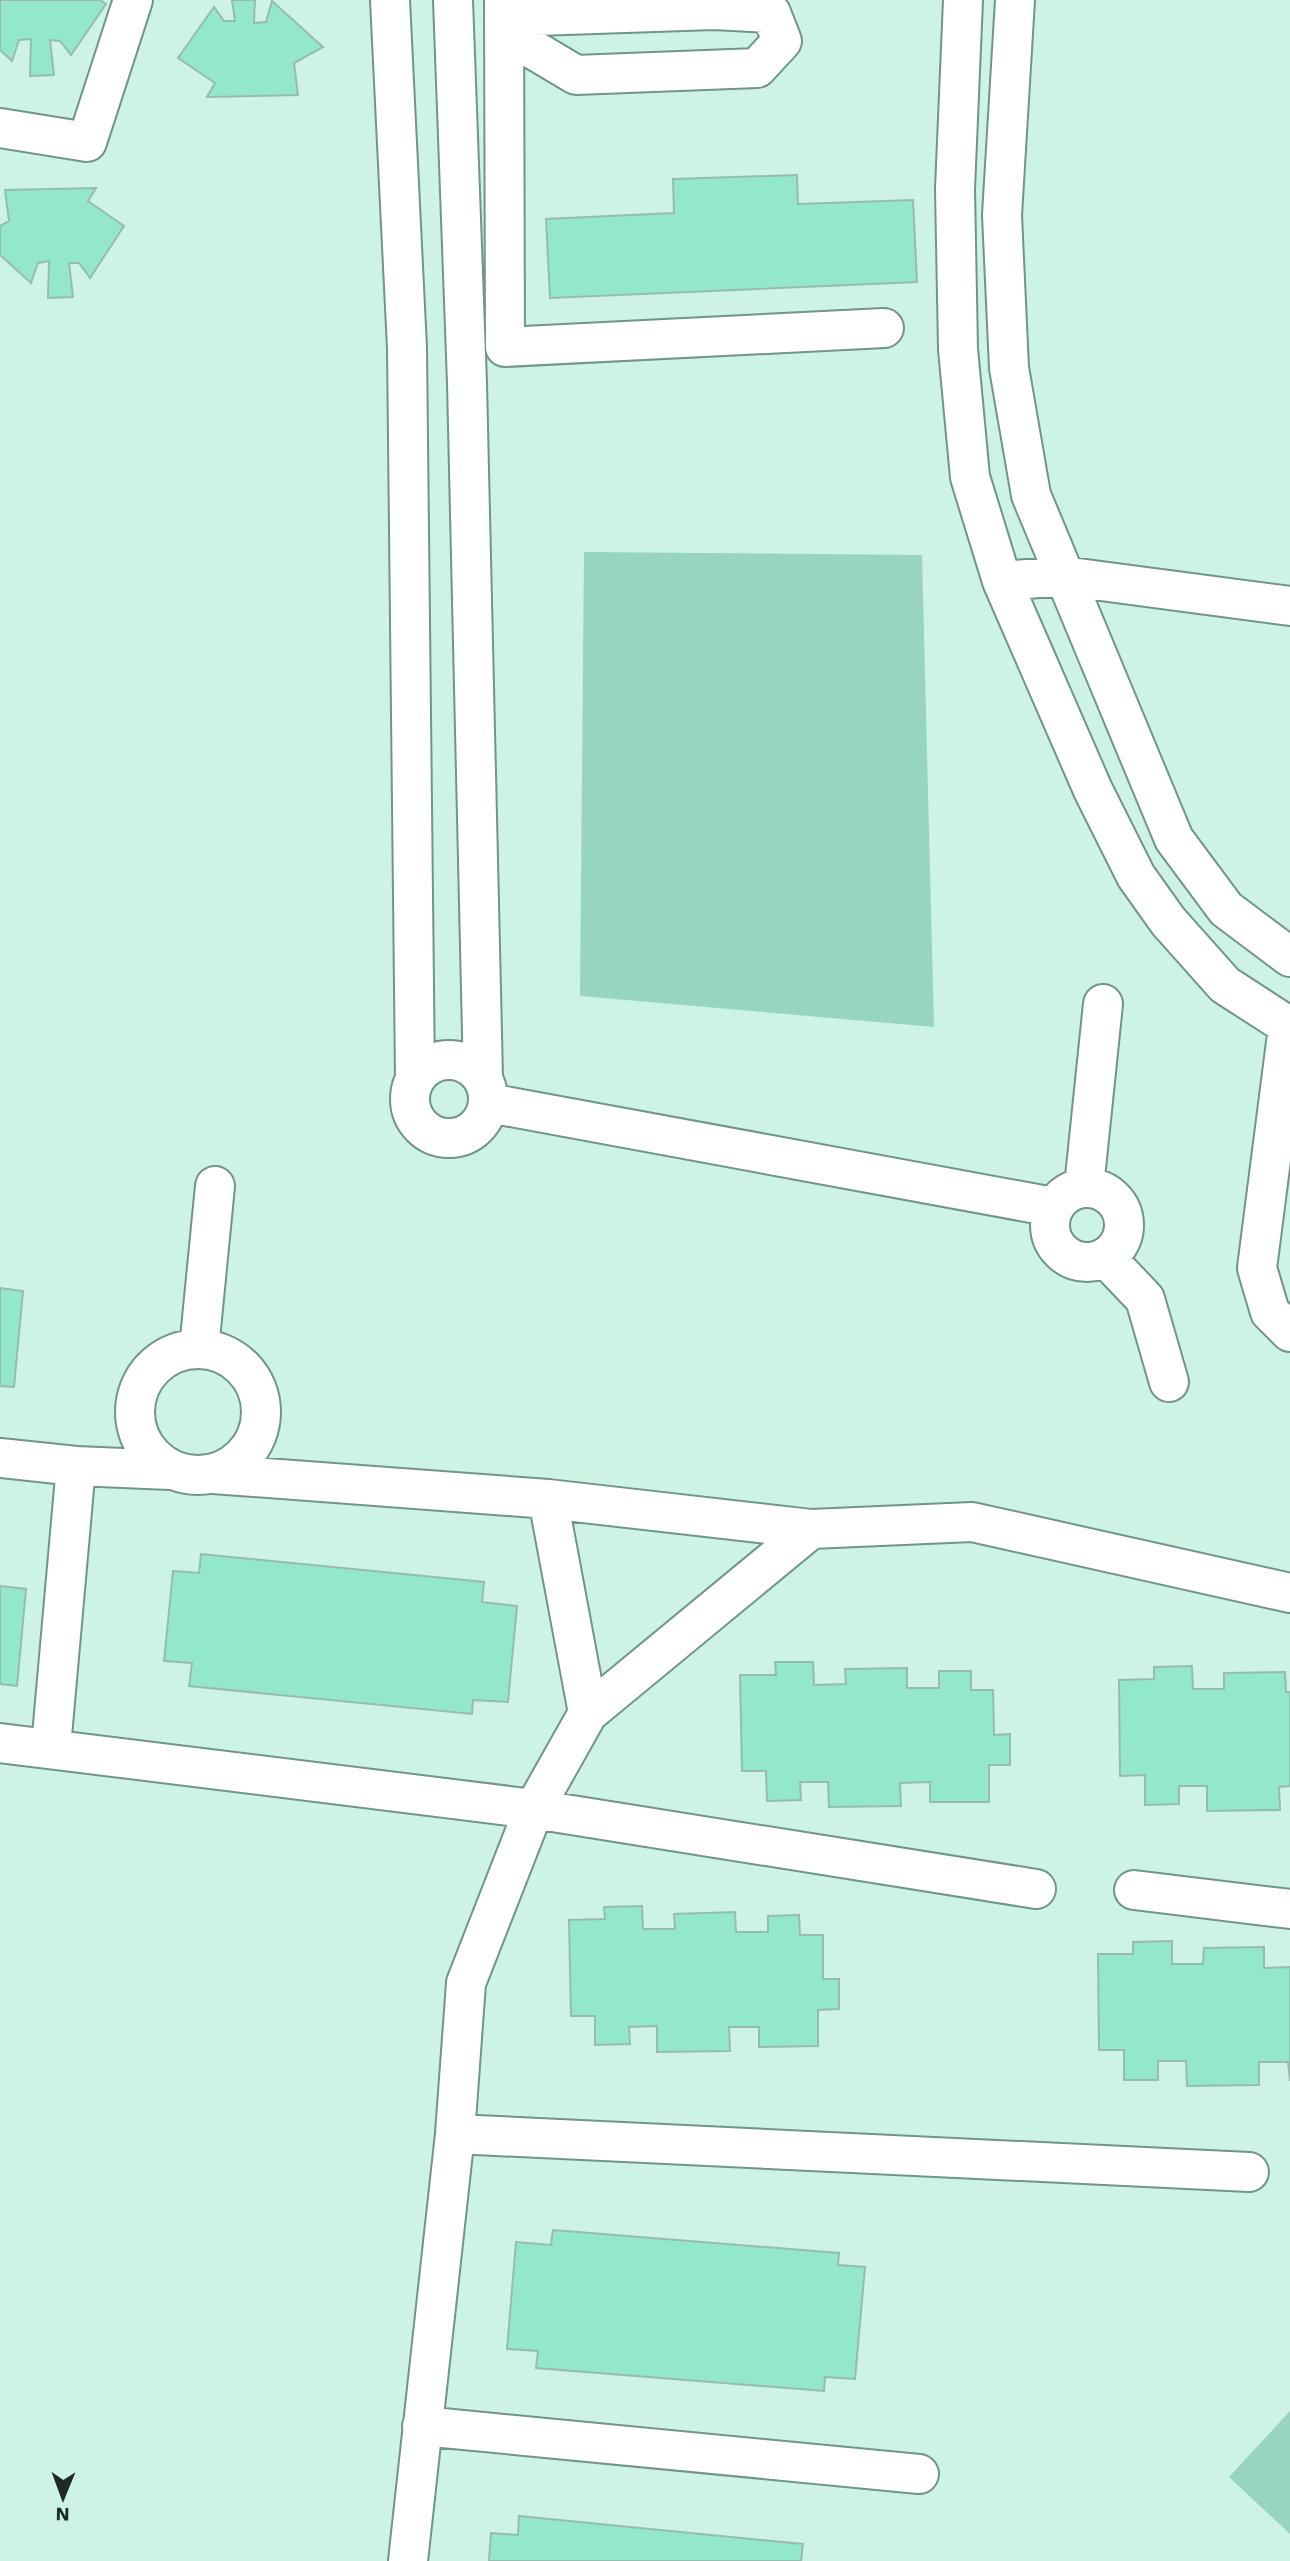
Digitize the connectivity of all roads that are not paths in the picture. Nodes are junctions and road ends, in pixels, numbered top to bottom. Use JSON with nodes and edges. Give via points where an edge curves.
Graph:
{"nodes":[{"id":1,"x":133,"y":0,"type":"edge"},
{"id":2,"x":390,"y":0,"type":"edge"},
{"id":3,"x":453,"y":0,"type":"edge"},
{"id":4,"x":963,"y":0,"type":"edge"},
{"id":5,"x":1015,"y":0,"type":"edge"},
{"id":6,"x":504,"y":9,"type":"edge"},
{"id":7,"x":0,"y":128,"type":"edge"},
{"id":8,"x":884,"y":328,"type":"dead end"},
{"id":9,"x":466,"y":345,"type":"junction"},
{"id":10,"x":407,"y":348,"type":"junction"},
{"id":11,"x":1063,"y":576,"type":"junction"},
{"id":12,"x":1002,"y":581,"type":"junction"},
{"id":13,"x":1290,"y":606,"type":"edge"},
{"id":14,"x":1290,"y":957,"type":"edge"},
{"id":15,"x":1103,"y":1004,"type":"dead end"},
{"id":16,"x":1289,"y":1027,"type":"edge"},
{"id":17,"x":415,"y":1078,"type":"junction"},
{"id":18,"x":486,"y":1090,"type":"junction"},
{"id":19,"x":215,"y":1186,"type":"dead end"},
{"id":20,"x":1069,"y":1197,"type":"junction"},
{"id":21,"x":1106,"y":1258,"type":"junction"},
{"id":22,"x":1290,"y":1332,"type":"edge"},
{"id":23,"x":200,"y":1349,"type":"junction"},
{"id":24,"x":1169,"y":1382,"type":"dead end"},
{"id":25,"x":0,"y":1458,"type":"edge"},
{"id":26,"x":76,"y":1466,"type":"junction"},
{"id":27,"x":170,"y":1470,"type":"junction"},
{"id":28,"x":213,"y":1474,"type":"junction"},
{"id":29,"x":548,"y":1499,"type":"junction"},
{"id":30,"x":811,"y":1529,"type":"junction"},
{"id":31,"x":1290,"y":1593,"type":"edge"},
{"id":32,"x":588,"y":1713,"type":"junction"},
{"id":33,"x":0,"y":1743,"type":"edge"},
{"id":34,"x":51,"y":1747,"type":"junction"},
{"id":35,"x":534,"y":1809,"type":"junction"},
{"id":36,"x":1036,"y":1889,"type":"dead end"},
{"id":37,"x":1134,"y":1890,"type":"dead end"},
{"id":38,"x":1290,"y":1909,"type":"edge"},
{"id":39,"x":455,"y":2134,"type":"junction"},
{"id":40,"x":1249,"y":2172,"type":"dead end"},
{"id":41,"x":422,"y":2426,"type":"junction"},
{"id":42,"x":919,"y":2474,"type":"dead end"},
{"id":43,"x":408,"y":2561,"type":"edge"}],
"edges":[{"from":1,"to":7,"type":"street","via":[[87,142]]},
{"from":2,"to":10,"type":"street"},
{"from":3,"to":9,"type":"street"},
{"from":4,"to":12,"type":"street","via":[[956,189],[958,349],[970,477]]},
{"from":5,"to":11,"type":"street","via":[[1002,215],[1009,368],[1031,495]]},
{"from":6,"to":6,"type":"street","via":[[534,50],[576,75],[757,68],[782,41],[771,13]]},
{"from":6,"to":8,"type":"street","via":[[505,346]]},
{"from":9,"to":10,"type":"street"},
{"from":9,"to":18,"type":"street"},
{"from":10,"to":17,"type":"street"},
{"from":11,"to":12,"type":"street"},
{"from":11,"to":13,"type":"street"},
{"from":11,"to":14,"type":"street","via":[[1174,839],[1226,909]]},
{"from":12,"to":16,"type":"street","via":[[1093,790],[1136,876],[1168,921],[1225,985]]},
{"from":15,"to":20,"type":"street"},
{"from":16,"to":22,"type":"street","via":[[1257,1268],[1270,1312]]},
{"from":17,"to":18,"type":"street","via":[[424,1068],[462,1061]]},
{"from":17,"to":18,"type":"street","via":[[410,1104],[413,1115],[420,1126],[443,1138],[456,1139],[478,1126]]},
{"from":18,"to":20,"type":"street"},
{"from":19,"to":23,"type":"street"},
{"from":20,"to":21,"type":"street","via":[[1049,1231],[1053,1243],[1060,1252],[1082,1262]]},
{"from":20,"to":21,"type":"street","via":[[1108,1194],[1123,1214],[1122,1239]]},
{"from":21,"to":24,"type":"street","via":[[1144,1299]]},
{"from":23,"to":27,"type":"street","via":[[161,1361],[136,1396],[140,1439],[152,1457]]},
{"from":23,"to":28,"type":"street","via":[[237,1362],[259,1395],[262,1415],[248,1452],[233,1466]]},
{"from":25,"to":26,"type":"street"},
{"from":26,"to":27,"type":"street"},
{"from":26,"to":34,"type":"street"},
{"from":27,"to":28,"type":"street","via":[[191,1476]]},
{"from":28,"to":29,"type":"street"},
{"from":29,"to":30,"type":"street"},
{"from":29,"to":32,"type":"street"},
{"from":30,"to":31,"type":"street","via":[[972,1522]]},
{"from":30,"to":32,"type":"street"},
{"from":32,"to":35,"type":"street"},
{"from":33,"to":34,"type":"street"},
{"from":34,"to":35,"type":"street"},
{"from":35,"to":36,"type":"street"},
{"from":35,"to":39,"type":"street","via":[[466,1983]]},
{"from":37,"to":38,"type":"street"},
{"from":39,"to":40,"type":"street"},
{"from":39,"to":41,"type":"street"},
{"from":41,"to":42,"type":"street"},
{"from":41,"to":43,"type":"street"}]}
